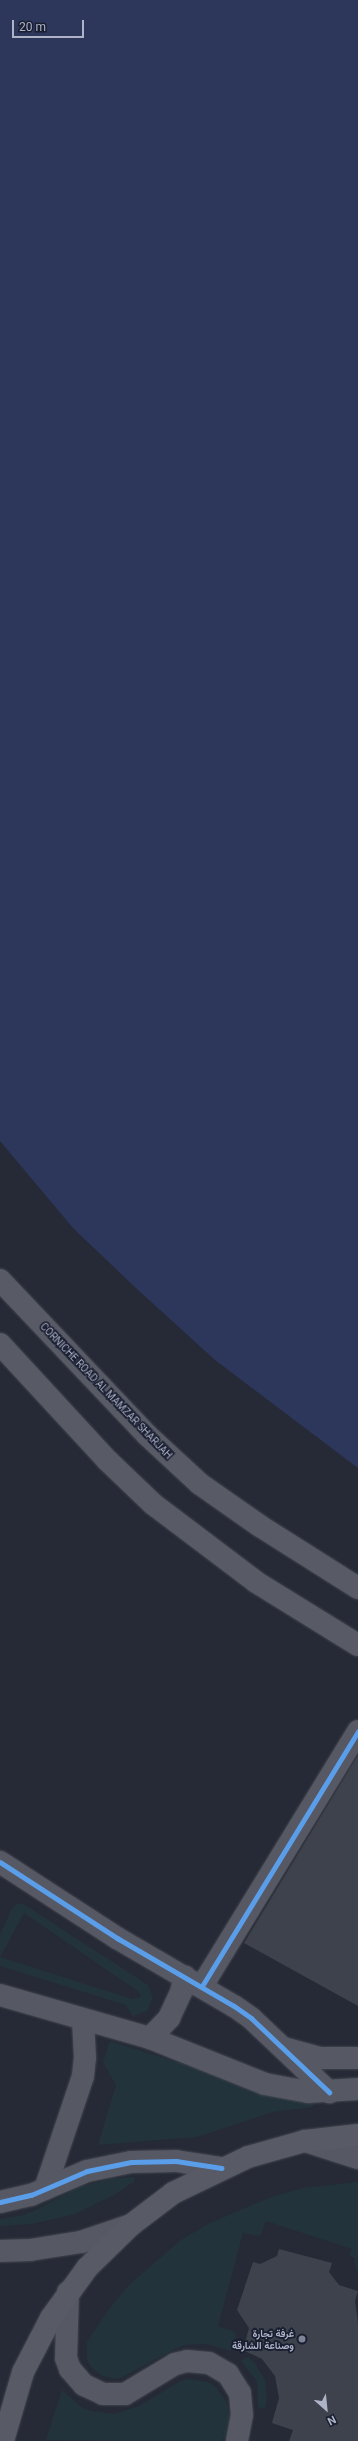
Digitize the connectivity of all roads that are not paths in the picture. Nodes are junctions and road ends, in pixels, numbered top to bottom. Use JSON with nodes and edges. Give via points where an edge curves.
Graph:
{"nodes":[{"id":1,"x":0,"y":1280,"type":"edge"},
{"id":2,"x":0,"y":1344,"type":"edge"},
{"id":3,"x":358,"y":1588,"type":"edge"},
{"id":4,"x":358,"y":1645,"type":"edge"},
{"id":5,"x":358,"y":1731,"type":"edge"},
{"id":6,"x":0,"y":1862,"type":"edge"},
{"id":7,"x":193,"y":1981,"type":"junction"},
{"id":8,"x":0,"y":1995,"type":"edge"},
{"id":9,"x":82,"y":2020,"type":"junction"},
{"id":10,"x":150,"y":2038,"type":"junction"},
{"id":11,"x":279,"y":2046,"type":"junction"},
{"id":12,"x":358,"y":2058,"type":"edge"},
{"id":13,"x":358,"y":2089,"type":"edge"},
{"id":14,"x":329,"y":2092,"type":"junction"},
{"id":15,"x":358,"y":2135,"type":"edge"},
{"id":16,"x":305,"y":2141,"type":"junction"},
{"id":17,"x":358,"y":2158,"type":"edge"},
{"id":18,"x":221,"y":2168,"type":"junction"},
{"id":19,"x":45,"y":2189,"type":"junction"},
{"id":20,"x":0,"y":2202,"type":"edge"},
{"id":21,"x":130,"y":2225,"type":"junction"},
{"id":22,"x":0,"y":2251,"type":"edge"},
{"id":23,"x":68,"y":2292,"type":"junction"},
{"id":24,"x":3,"y":2441,"type":"edge"},
{"id":25,"x":237,"y":2441,"type":"edge"}],
"edges":[{"from":1,"to":3,"type":"main road","name":"CORNICHE ROAD AL MAMZAR SHARJAH","via":[[147,1435],[200,1484],[260,1526]]},
{"from":2,"to":4,"type":"main road","via":[[107,1460],[152,1504],[256,1582]]},
{"from":5,"to":7,"type":"street"},
{"from":6,"to":7,"type":"street","via":[[117,1938]]},
{"from":7,"to":10,"type":"street","via":[[181,1992],[169,2018]]},
{"from":7,"to":11,"type":"street","via":[[250,2018]]},
{"from":8,"to":9,"type":"street"},
{"from":9,"to":10,"type":"street"},
{"from":9,"to":19,"type":"street","via":[[85,2058],[82,2082]]},
{"from":10,"to":14,"type":"street","via":[[265,2084],[308,2092]]},
{"from":11,"to":12,"type":"street","via":[[320,2058]]},
{"from":11,"to":14,"type":"street"},
{"from":13,"to":14,"type":"street"},
{"from":15,"to":16,"type":"main road"},
{"from":16,"to":17,"type":"street"},
{"from":16,"to":18,"type":"main road","via":[[269,2150]]},
{"from":18,"to":19,"type":"street","via":[[176,2161],[131,2162],[87,2171]]},
{"from":18,"to":21,"type":"main road","via":[[173,2193]]},
{"from":19,"to":20,"type":"street","via":[[18,2200]]},
{"from":21,"to":22,"type":"street","via":[[75,2243],[30,2250]]},
{"from":21,"to":23,"type":"main road","via":[[108,2245]]},
{"from":23,"to":24,"type":"main road","via":[[51,2318],[23,2372]]},
{"from":23,"to":25,"type":"street","via":[[66,2358],[73,2373],[84,2385],[104,2394],[125,2394],[176,2364],[192,2361],[209,2363],[228,2374],[240,2394],[242,2415]]}]}
